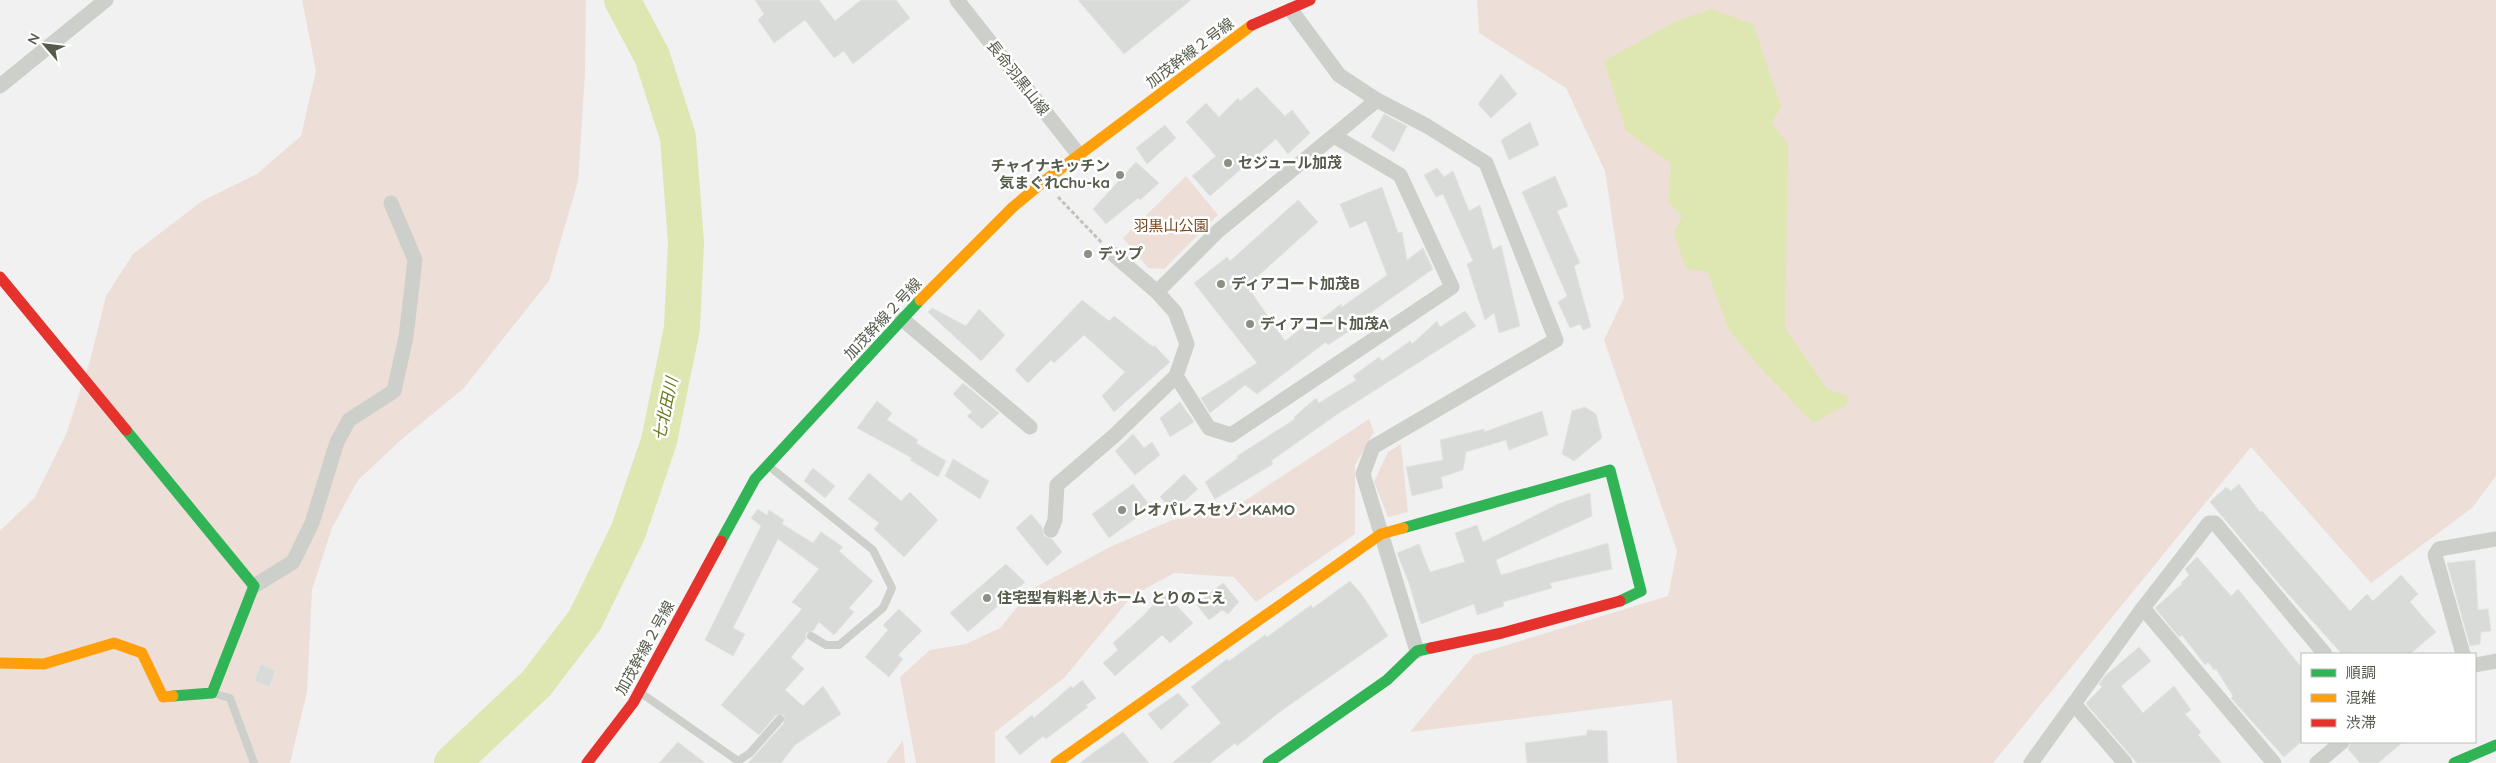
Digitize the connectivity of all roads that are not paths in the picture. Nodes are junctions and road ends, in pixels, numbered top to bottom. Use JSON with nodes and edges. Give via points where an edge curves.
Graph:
{"nodes":[{"id":1,"x":106,"y":0,"type":"edge"},
{"id":2,"x":957,"y":0,"type":"edge"},
{"id":3,"x":1310,"y":0,"type":"edge"},
{"id":4,"x":1291,"y":10,"type":"junction"},
{"id":5,"x":0,"y":86,"type":"edge"},
{"id":6,"x":1377,"y":100,"type":"junction"},
{"id":7,"x":1334,"y":136,"type":"junction"},
{"id":8,"x":1078,"y":156,"type":"junction"},
{"id":9,"x":391,"y":203,"type":"dead end"},
{"id":10,"x":1113,"y":254,"type":"road end"},
{"id":11,"x":0,"y":277,"type":"edge"},
{"id":12,"x":1157,"y":292,"type":"junction"},
{"id":13,"x":902,"y":319,"type":"junction"},
{"id":14,"x":1176,"y":376,"type":"junction"},
{"id":15,"x":1030,"y":427,"type":"dead end"},
{"id":16,"x":768,"y":465,"type":"junction"},
{"id":17,"x":1051,"y":530,"type":"dead end"},
{"id":18,"x":1381,"y":534,"type":"junction"},
{"id":19,"x":2496,"y":539,"type":"edge"},
{"id":20,"x":254,"y":586,"type":"junction"},
{"id":21,"x":2143,"y":608,"type":"junction"},
{"id":22,"x":811,"y":636,"type":"dead end"},
{"id":23,"x":1417,"y":651,"type":"junction"},
{"id":24,"x":2324,"y":653,"type":"edge"},
{"id":25,"x":2463,"y":653,"type":"edge"},
{"id":26,"x":2496,"y":661,"type":"edge"},
{"id":27,"x":0,"y":663,"type":"edge"},
{"id":28,"x":2476,"y":665,"type":"edge"},
{"id":29,"x":639,"y":691,"type":"junction"},
{"id":30,"x":212,"y":693,"type":"junction"},
{"id":31,"x":2074,"y":704,"type":"junction"},
{"id":32,"x":780,"y":719,"type":"dead end"},
{"id":33,"x":2341,"y":743,"type":"edge"},
{"id":34,"x":2496,"y":745,"type":"edge"},
{"id":35,"x":254,"y":763,"type":"edge"},
{"id":36,"x":586,"y":763,"type":"edge"},
{"id":37,"x":1056,"y":763,"type":"edge"},
{"id":38,"x":1268,"y":763,"type":"edge"},
{"id":39,"x":2031,"y":763,"type":"edge"},
{"id":40,"x":2125,"y":763,"type":"edge"},
{"id":41,"x":2274,"y":763,"type":"edge"},
{"id":42,"x":2317,"y":763,"type":"edge"},
{"id":43,"x":2454,"y":763,"type":"edge"}],
"edges":[{"from":1,"to":5,"type":"street"},
{"from":2,"to":8,"type":"street","name":"長命羽黒山線"},
{"from":3,"to":4,"type":"street","name":"加茂幹線２号線"},
{"from":4,"to":6,"type":"street","via":[[1338,75]]},
{"from":4,"to":8,"type":"street","name":"加茂幹線２号線","via":[[1252,25]]},
{"from":6,"to":7,"type":"street"},
{"from":6,"to":18,"type":"street","via":[[1427,126],[1486,163],[1556,340],[1373,447],[1363,474]]},
{"from":7,"to":12,"type":"street","via":[[1218,231]]},
{"from":7,"to":14,"type":"street","via":[[1400,175],[1452,287],[1231,435],[1209,428]]},
{"from":8,"to":13,"type":"street","name":"加茂幹線２号線","via":[[1012,207]]},
{"from":9,"to":20,"type":"street","via":[[415,260],[406,337],[394,391],[349,420],[337,442],[312,523],[293,562]]},
{"from":10,"to":12,"type":"street"},
{"from":11,"to":20,"type":"street"},
{"from":12,"to":14,"type":"street","via":[[1175,312],[1187,344]]},
{"from":13,"to":15,"type":"street"},
{"from":13,"to":16,"type":"street","name":"加茂幹線２号線"},
{"from":14,"to":17,"type":"street","via":[[1116,435],[1057,485],[1055,520]]},
{"from":16,"to":22,"type":"lane","via":[[873,550],[892,588],[883,608],[839,645],[826,645]]},
{"from":16,"to":29,"type":"street","name":"加茂幹線２号線","via":[[755,479]]},
{"from":18,"to":23,"type":"street"},
{"from":18,"to":23,"type":"street","via":[[1610,470],[1641,591],[1627,599],[1502,633]]},
{"from":18,"to":37,"type":"street"},
{"from":19,"to":25,"type":"street","via":[[2439,549],[2435,554]]},
{"from":20,"to":30,"type":"street"},
{"from":21,"to":24,"type":"street","via":[[2209,523],[2215,523]]},
{"from":21,"to":31,"type":"street"},
{"from":21,"to":41,"type":"street"},
{"from":23,"to":38,"type":"street","via":[[1388,680]]},
{"from":26,"to":28,"type":"street"},
{"from":27,"to":30,"type":"street","via":[[44,664],[114,643],[142,653],[163,697]]},
{"from":29,"to":32,"type":"lane","via":[[738,761],[750,753]]},
{"from":29,"to":36,"type":"street","name":"加茂幹線２号線"},
{"from":30,"to":35,"type":"lane","via":[[230,698]]},
{"from":31,"to":39,"type":"street"},
{"from":31,"to":40,"type":"street"},
{"from":33,"to":42,"type":"street"},
{"from":34,"to":43,"type":"street"}]}
